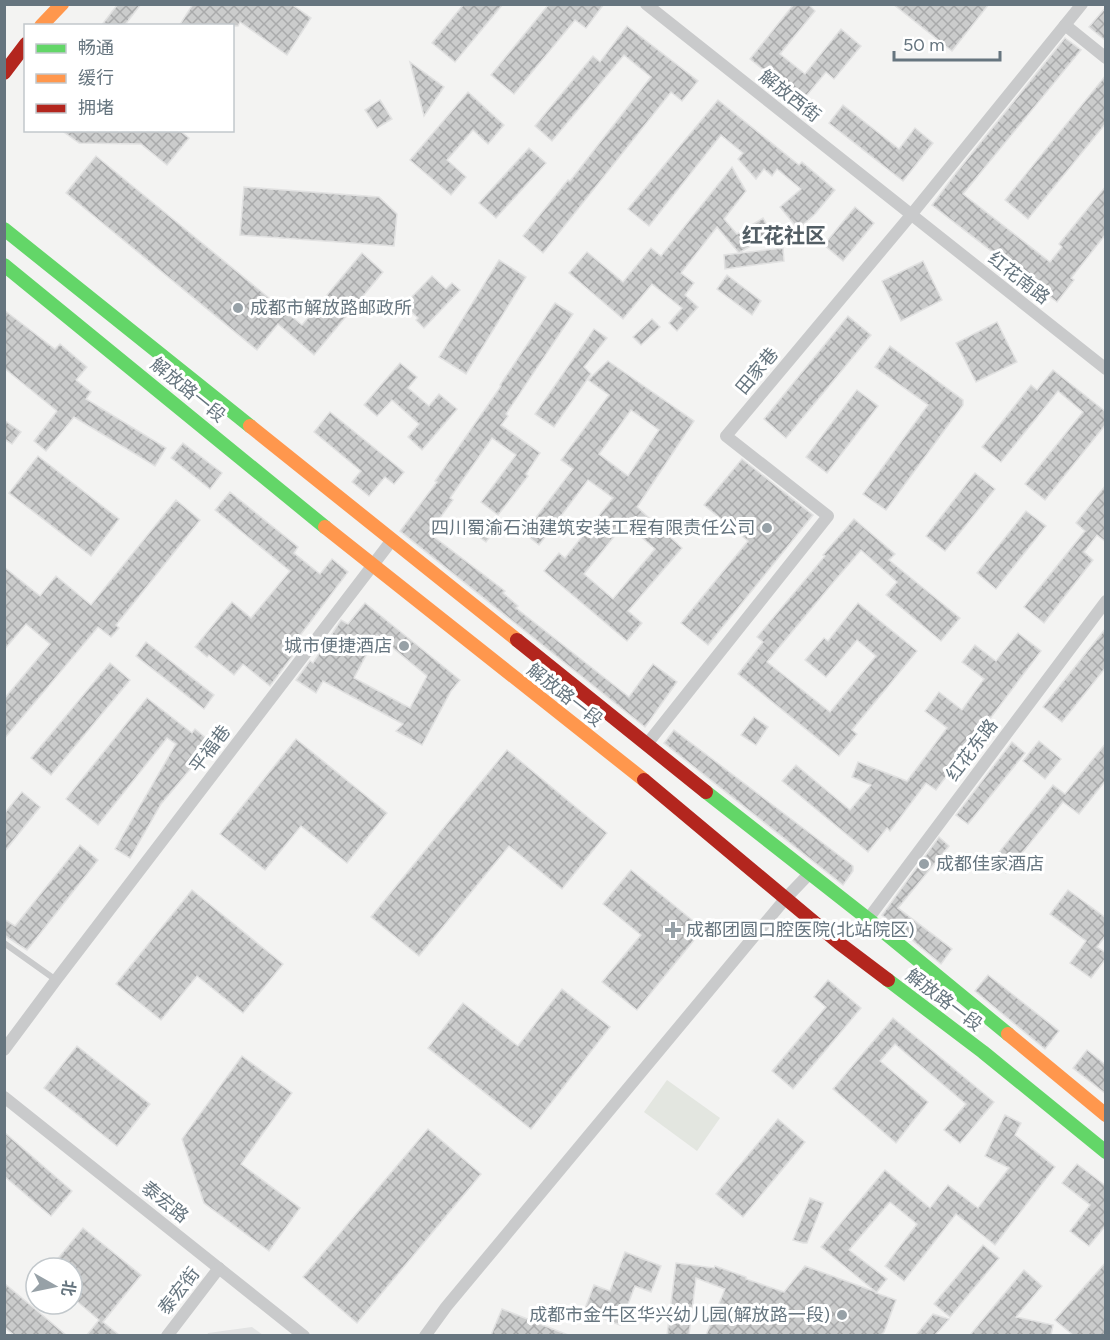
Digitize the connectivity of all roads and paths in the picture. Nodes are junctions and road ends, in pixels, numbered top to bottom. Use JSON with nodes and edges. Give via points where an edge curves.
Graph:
{"nodes":[{"id":1,"x":62,"y":4,"type":"edge"},
{"id":2,"x":646,"y":4,"type":"edge"},
{"id":3,"x":1082,"y":4,"type":"edge"},
{"id":4,"x":43,"y":24,"type":"edge"},
{"id":5,"x":1065,"y":25,"type":"junction"},
{"id":6,"x":24,"y":47,"type":"edge"},
{"id":7,"x":1106,"y":58,"type":"edge"},
{"id":8,"x":4,"y":73,"type":"edge"},
{"id":9,"x":911,"y":215,"type":"junction"},
{"id":10,"x":4,"y":229,"type":"edge"},
{"id":11,"x":4,"y":265,"type":"edge"},
{"id":12,"x":1106,"y":369,"type":"edge"},
{"id":13,"x":392,"y":540,"type":"junction"},
{"id":14,"x":373,"y":566,"type":"junction"},
{"id":15,"x":1106,"y":601,"type":"edge"},
{"id":16,"x":647,"y":744,"type":"junction"},
{"id":17,"x":809,"y":874,"type":"junction"},
{"id":18,"x":786,"y":898,"type":"junction"},
{"id":19,"x":868,"y":920,"type":"junction"},
{"id":20,"x":4,"y":943,"type":"edge"},
{"id":21,"x":56,"y":980,"type":"junction"},
{"id":22,"x":4,"y":1050,"type":"edge"},
{"id":23,"x":4,"y":1097,"type":"edge"},
{"id":24,"x":1106,"y":1115,"type":"edge"},
{"id":25,"x":1106,"y":1152,"type":"edge"},
{"id":26,"x":219,"y":1268,"type":"junction"},
{"id":27,"x":167,"y":1335,"type":"edge"},
{"id":28,"x":304,"y":1335,"type":"edge"},
{"id":29,"x":425,"y":1335,"type":"edge"}],
"edges":[{"from":1,"to":4,"type":"main road"},
{"from":2,"to":9,"type":"street","name":"解放西街"},
{"from":3,"to":5,"type":"street","name":"田家巷"},
{"from":5,"to":7,"type":"street"},
{"from":5,"to":9,"type":"street","name":"田家巷"},
{"from":6,"to":8,"type":"main road"},
{"from":9,"to":12,"type":"street","name":"红花南路"},
{"from":9,"to":16,"type":"street","name":"田家巷","via":[[726,436],[828,516]]},
{"from":10,"to":13,"type":"main road","name":"解放路一段"},
{"from":11,"to":14,"type":"main road","name":"解放路一段"},
{"from":13,"to":14,"type":"street","name":"平福巷"},
{"from":13,"to":16,"type":"main road","name":"解放路一段"},
{"from":14,"to":18,"type":"main road","name":"解放路一段","via":[[642,778]]},
{"from":14,"to":21,"type":"street","name":"平福巷"},
{"from":15,"to":19,"type":"street","name":"红花东路"},
{"from":16,"to":17,"type":"main road","name":"解放路一段"},
{"from":17,"to":18,"type":"street"},
{"from":17,"to":19,"type":"main road","name":"解放路一段"},
{"from":18,"to":25,"type":"main road","name":"解放路一段"},
{"from":18,"to":29,"type":"street"},
{"from":19,"to":24,"type":"main road","name":"解放路一段"},
{"from":20,"to":21,"type":"lane"},
{"from":21,"to":22,"type":"street","name":"平福巷"},
{"from":23,"to":26,"type":"street","name":"泰宏路"},
{"from":26,"to":27,"type":"street","name":"泰宏街"},
{"from":26,"to":28,"type":"street","name":"泰宏路"}]}
